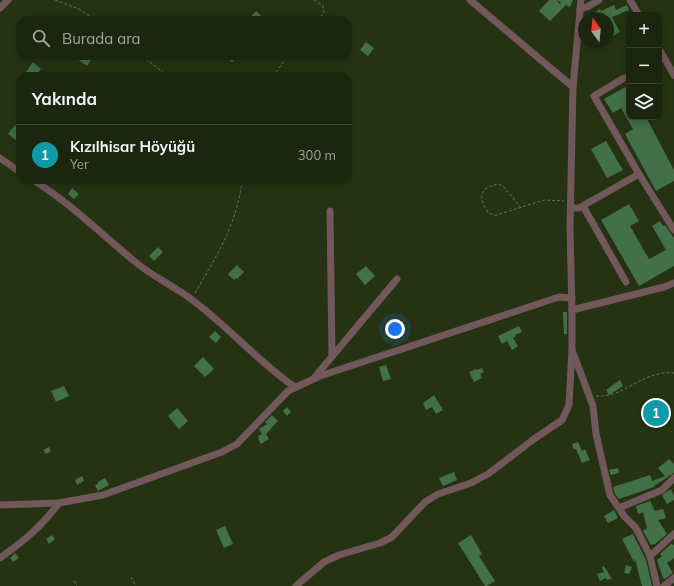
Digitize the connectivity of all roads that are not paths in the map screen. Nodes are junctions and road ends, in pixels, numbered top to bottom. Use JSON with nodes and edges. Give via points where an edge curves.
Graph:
{"nodes":[{"id":1,"x":8,"y":0,"type":"edge"},
{"id":2,"x":470,"y":0,"type":"edge"},
{"id":3,"x":581,"y":0,"type":"edge"},
{"id":4,"x":599,"y":0,"type":"edge"},
{"id":5,"x":630,"y":0,"type":"edge"},
{"id":6,"x":0,"y":8,"type":"edge"},
{"id":7,"x":580,"y":9,"type":"junction"},
{"id":8,"x":637,"y":12,"type":"edge"},
{"id":9,"x":662,"y":54,"type":"edge"},
{"id":10,"x":674,"y":75,"type":"edge"},
{"id":11,"x":624,"y":78,"type":"dead end"},
{"id":12,"x":573,"y":88,"type":"junction"},
{"id":13,"x":0,"y":158,"type":"edge"},
{"id":14,"x":16,"y":169,"type":"edge"},
{"id":15,"x":639,"y":174,"type":"junction"},
{"id":16,"x":40,"y":184,"type":"edge"},
{"id":17,"x":571,"y":205,"type":"junction"},
{"id":18,"x":583,"y":206,"type":"junction"},
{"id":19,"x":330,"y":211,"type":"dead end"},
{"id":20,"x":674,"y":230,"type":"edge"},
{"id":21,"x":397,"y":280,"type":"dead end"},
{"id":22,"x":626,"y":282,"type":"dead end"},
{"id":23,"x":674,"y":283,"type":"edge"},
{"id":24,"x":572,"y":298,"type":"junction"},
{"id":25,"x":572,"y":310,"type":"junction"},
{"id":26,"x":572,"y":350,"type":"junction"},
{"id":27,"x":332,"y":356,"type":"junction"},
{"id":28,"x":312,"y":380,"type":"junction"},
{"id":29,"x":295,"y":388,"type":"junction"},
{"id":30,"x":674,"y":478,"type":"edge"},
{"id":31,"x":58,"y":503,"type":"junction"},
{"id":32,"x":0,"y":505,"type":"edge"},
{"id":33,"x":619,"y":508,"type":"junction"},
{"id":34,"x":674,"y":534,"type":"edge"},
{"id":35,"x":650,"y":556,"type":"junction"},
{"id":36,"x":0,"y":558,"type":"edge"},
{"id":37,"x":304,"y":583,"type":"edge"},
{"id":38,"x":296,"y":586,"type":"edge"},
{"id":39,"x":658,"y":586,"type":"edge"}],
"edges":[{"from":1,"to":6,"type":"street"},
{"from":2,"to":12,"type":"street"},
{"from":3,"to":7,"type":"street"},
{"from":4,"to":7,"type":"street"},
{"from":5,"to":8,"type":"street"},
{"from":7,"to":12,"type":"street"},
{"from":9,"to":10,"type":"street"},
{"from":11,"to":15,"type":"street","via":[[594,96]]},
{"from":12,"to":17,"type":"street"},
{"from":13,"to":14,"type":"street"},
{"from":15,"to":18,"type":"street"},
{"from":15,"to":20,"type":"street"},
{"from":16,"to":29,"type":"street","via":[[144,270],[191,299]]},
{"from":17,"to":18,"type":"street","via":[[579,208]]},
{"from":17,"to":24,"type":"street"},
{"from":18,"to":22,"type":"street"},
{"from":19,"to":27,"type":"street"},
{"from":21,"to":27,"type":"street"},
{"from":23,"to":25,"type":"street"},
{"from":24,"to":25,"type":"street"},
{"from":24,"to":28,"type":"street","via":[[559,297]]},
{"from":25,"to":26,"type":"street"},
{"from":26,"to":33,"type":"street","via":[[593,406],[596,434],[610,495]]},
{"from":26,"to":37,"type":"street","via":[[570,405],[562,420],[488,474],[471,483],[438,494],[425,502],[392,537],[368,548],[354,550],[324,562]]},
{"from":27,"to":28,"type":"street"},
{"from":28,"to":29,"type":"street"},
{"from":29,"to":31,"type":"street","via":[[288,391],[237,444],[222,452],[103,495]]},
{"from":30,"to":33,"type":"street","via":[[657,493]]},
{"from":31,"to":32,"type":"street"},
{"from":31,"to":36,"type":"street","via":[[28,538]]},
{"from":33,"to":35,"type":"street","via":[[636,528]]},
{"from":34,"to":35,"type":"street"},
{"from":35,"to":39,"type":"street"},
{"from":37,"to":38,"type":"street"}]}
